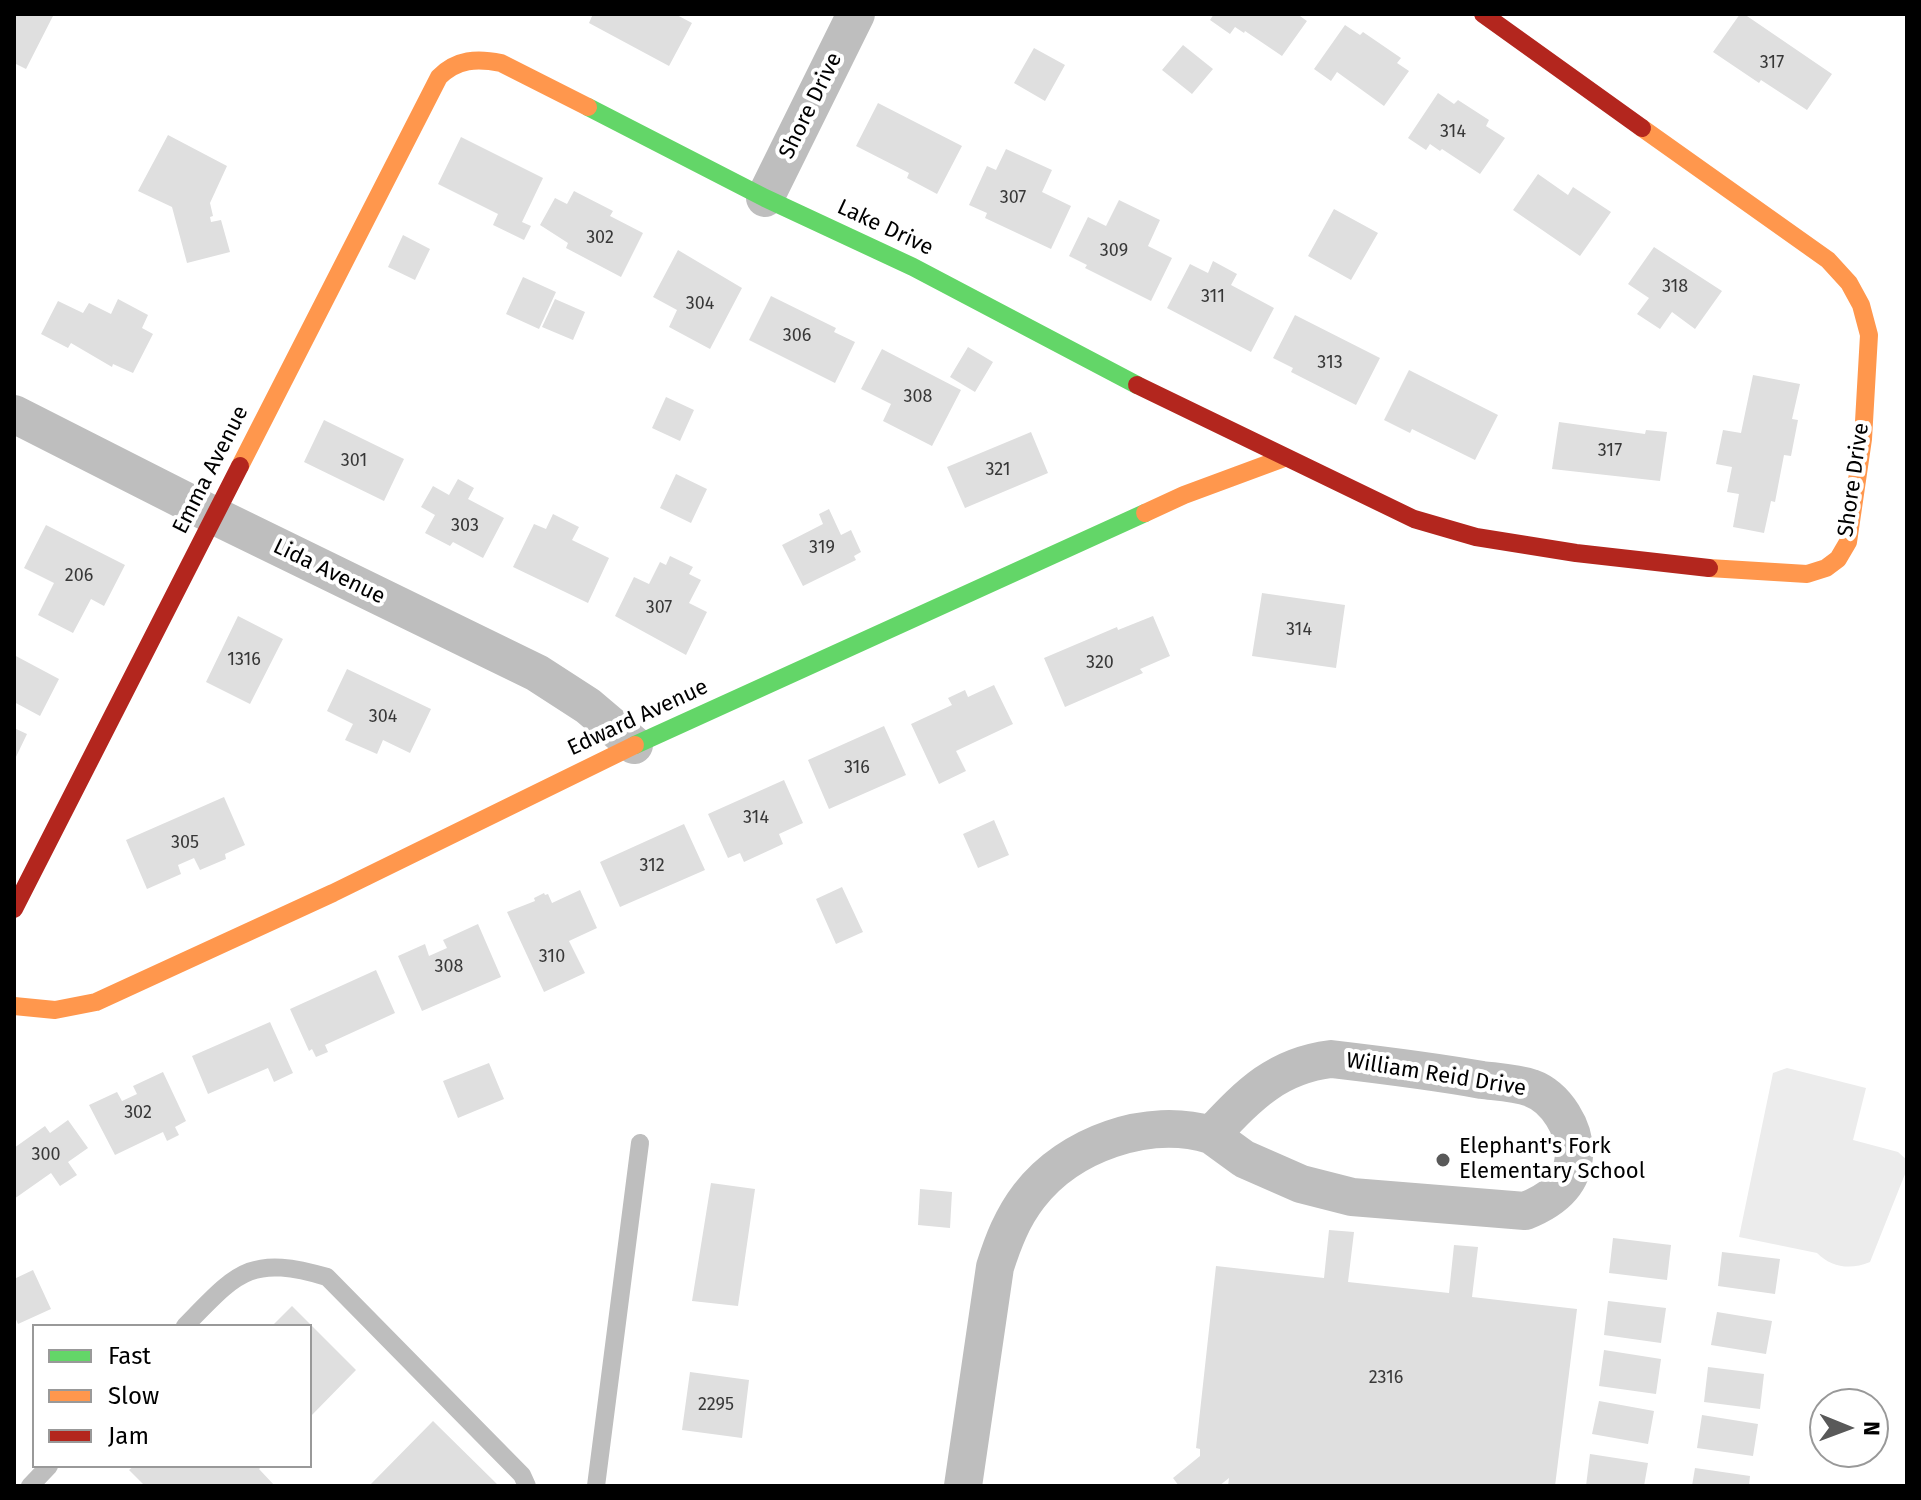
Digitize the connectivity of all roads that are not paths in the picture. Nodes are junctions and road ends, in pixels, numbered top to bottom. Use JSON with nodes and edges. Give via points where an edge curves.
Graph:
{"nodes":[{"id":1,"x":856,"y":14,"type":"edge"},
{"id":2,"x":1483,"y":14,"type":"edge"},
{"id":3,"x":460,"y":61,"type":"joint"},
{"id":4,"x":765,"y":198,"type":"junction"},
{"id":5,"x":14,"y":414,"type":"edge"},
{"id":6,"x":1284,"y":458,"type":"junction"},
{"id":7,"x":215,"y":516,"type":"junction"},
{"id":8,"x":634,"y":745,"type":"junction"},
{"id":9,"x":14,"y":909,"type":"edge"},
{"id":10,"x":14,"y":1006,"type":"edge"},
{"id":11,"x":1211,"y":1135,"type":"junction"},
{"id":12,"x":640,"y":1143,"type":"dead end"},
{"id":13,"x":187,"y":1324,"type":"edge"},
{"id":14,"x":47,"y":1468,"type":"edge"},
{"id":15,"x":32,"y":1485,"type":"edge"},
{"id":16,"x":527,"y":1486,"type":"edge"},
{"id":17,"x":596,"y":1486,"type":"edge"},
{"id":18,"x":963,"y":1486,"type":"edge"}],
"edges":[{"from":1,"to":4,"type":"street","name":"Shore Drive"},
{"from":2,"to":6,"type":"street","name":"Shore Drive","via":[[1828,260],[1849,283],[1869,335],[1863,439],[1848,542],[1838,559],[1807,574],[1576,553],[1476,537],[1414,519]]},
{"from":3,"to":4,"type":"street","name":"Lake Drive","via":[[501,63]]},
{"from":3,"to":7,"type":"street","name":"Emma Avenue","via":[[439,77]]},
{"from":4,"to":6,"type":"street","name":"Lake Drive","via":[[913,267]]},
{"from":5,"to":7,"type":"street","name":"Lida Avenue"},
{"from":6,"to":8,"type":"street","name":"Edward Avenue","via":[[1184,495]]},
{"from":7,"to":8,"type":"street","name":"Lida Avenue","via":[[537,673]]},
{"from":7,"to":9,"type":"street","name":"Emma Avenue"},
{"from":8,"to":10,"type":"street","name":"Edward Avenue","via":[[96,1002],[68,1010]]},
{"from":11,"to":11,"type":"street","name":"William Reid Drive","via":[[1244,1159],[1301,1184],[1352,1197],[1511,1212],[1545,1203],[1562,1188],[1574,1151],[1568,1124],[1551,1101],[1532,1088],[1331,1059],[1284,1071],[1244,1100]]},
{"from":11,"to":18,"type":"street","name":"William Reid Drive","via":[[1190,1129],[1126,1135],[1090,1148],[1030,1195],[1006,1233],[995,1267]]},
{"from":12,"to":17,"type":"lane"},
{"from":13,"to":16,"type":"lane","via":[[228,1282],[253,1269],[296,1268],[327,1277]]},
{"from":14,"to":15,"type":"lane"}]}
